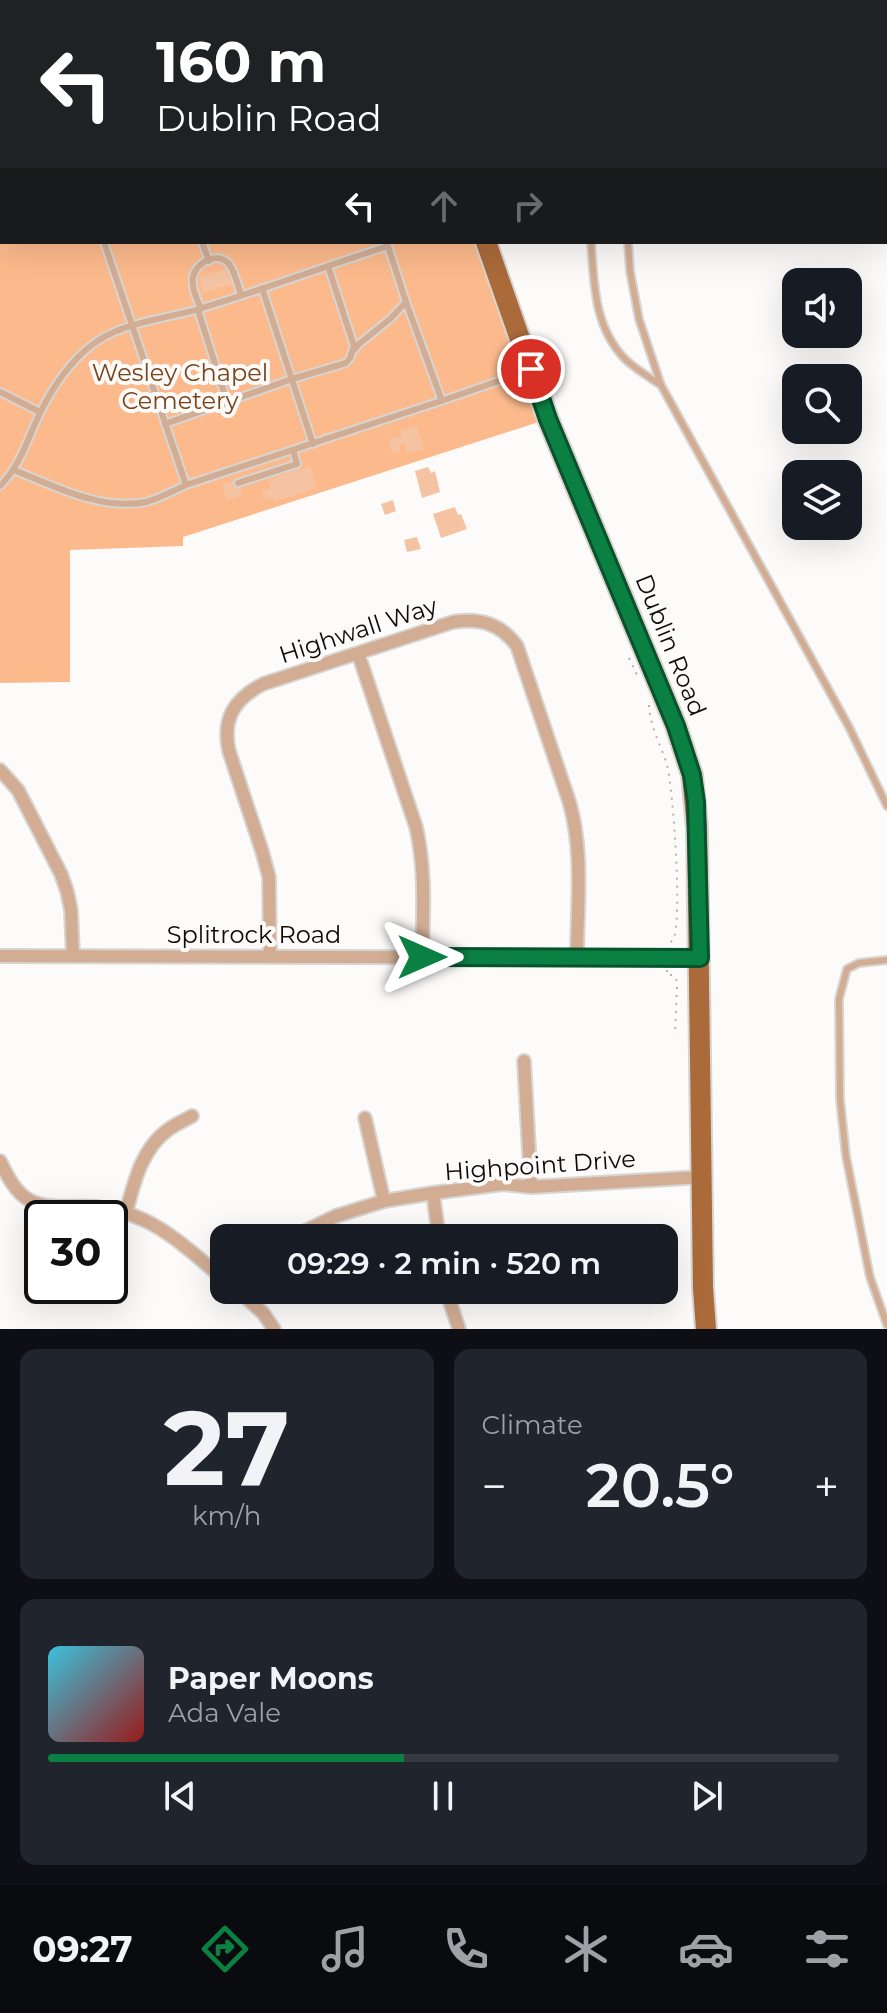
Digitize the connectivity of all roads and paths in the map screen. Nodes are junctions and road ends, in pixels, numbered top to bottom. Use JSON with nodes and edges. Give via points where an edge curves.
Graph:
{"nodes":[{"id":1,"x":105,"y":244,"type":"edge"},
{"id":2,"x":203,"y":244,"type":"edge"},
{"id":3,"x":388,"y":244,"type":"edge"},
{"id":4,"x":487,"y":244,"type":"edge"},
{"id":5,"x":591,"y":244,"type":"edge"},
{"id":6,"x":628,"y":244,"type":"edge"},
{"id":7,"x":209,"y":261,"type":"junction"},
{"id":8,"x":328,"y":266,"type":"junction"},
{"id":9,"x":262,"y":288,"type":"junction"},
{"id":10,"x":241,"y":295,"type":"junction"},
{"id":11,"x":406,"y":302,"type":"junction"},
{"id":12,"x":200,"y":309,"type":"junction"},
{"id":13,"x":131,"y":325,"type":"junction"},
{"id":14,"x":353,"y":352,"type":"junction"},
{"id":15,"x":531,"y":369,"type":"junction"},
{"id":16,"x":292,"y":379,"type":"junction"},
{"id":17,"x":661,"y":385,"type":"junction"},
{"id":18,"x":0,"y":392,"type":"edge"},
{"id":19,"x":442,"y":401,"type":"junction"},
{"id":20,"x":227,"y":402,"type":"junction"},
{"id":21,"x":40,"y":412,"type":"junction"},
{"id":22,"x":165,"y":424,"type":"junction"},
{"id":23,"x":313,"y":444,"type":"junction"},
{"id":24,"x":293,"y":450,"type":"junction"},
{"id":25,"x":243,"y":467,"type":"junction"},
{"id":26,"x":14,"y":470,"type":"junction"},
{"id":27,"x":248,"y":480,"type":"junction"},
{"id":28,"x":238,"y":483,"type":"dead end"},
{"id":29,"x":186,"y":485,"type":"junction"},
{"id":30,"x":0,"y":486,"type":"edge"},
{"id":31,"x":358,"y":653,"type":"junction"},
{"id":32,"x":628,"y":654,"type":"dead end"},
{"id":33,"x":639,"y":680,"type":"dead end"},
{"id":34,"x":648,"y":702,"type":"dead end"},
{"id":35,"x":0,"y":770,"type":"edge"},
{"id":36,"x":887,"y":806,"type":"edge"},
{"id":37,"x":668,"y":950,"type":"dead end"},
{"id":38,"x":0,"y":956,"type":"edge"},
{"id":39,"x":73,"y":956,"type":"junction"},
{"id":40,"x":270,"y":956,"type":"junction"},
{"id":41,"x":422,"y":957,"type":"junction"},
{"id":42,"x":577,"y":958,"type":"junction"},
{"id":43,"x":700,"y":958,"type":"junction"},
{"id":44,"x":887,"y":960,"type":"edge"},
{"id":45,"x":667,"y":969,"type":"dead end"},
{"id":46,"x":675,"y":1035,"type":"dead end"},
{"id":47,"x":524,"y":1061,"type":"dead end"},
{"id":48,"x":192,"y":1116,"type":"dead end"},
{"id":49,"x":365,"y":1118,"type":"dead end"},
{"id":50,"x":0,"y":1161,"type":"edge"},
{"id":51,"x":702,"y":1177,"type":"junction"},
{"id":52,"x":531,"y":1187,"type":"junction"},
{"id":53,"x":433,"y":1193,"type":"junction"},
{"id":54,"x":29,"y":1200,"type":"edge"},
{"id":55,"x":384,"y":1201,"type":"junction"},
{"id":56,"x":128,"y":1205,"type":"edge"},
{"id":57,"x":128,"y":1214,"type":"edge"},
{"id":58,"x":320,"y":1224,"type":"edge"},
{"id":59,"x":437,"y":1224,"type":"edge"},
{"id":60,"x":210,"y":1268,"type":"edge"},
{"id":61,"x":253,"y":1304,"type":"edge"},
{"id":62,"x":451,"y":1304,"type":"edge"},
{"id":63,"x":887,"y":1325,"type":"edge"},
{"id":64,"x":274,"y":1329,"type":"edge"},
{"id":65,"x":459,"y":1329,"type":"edge"},
{"id":66,"x":706,"y":1329,"type":"edge"}],
"edges":[{"from":1,"to":13,"type":"lane"},
{"from":2,"to":7,"type":"lane"},
{"from":3,"to":8,"type":"lane"},
{"from":3,"to":11,"type":"lane"},
{"from":4,"to":15,"type":"main road","name":"Dublin Road"},
{"from":5,"to":17,"type":"lane","via":[[595,296],[606,334],[626,360]]},
{"from":6,"to":17,"type":"lane","via":[[639,319]]},
{"from":7,"to":10,"type":"lane","via":[[223,259],[230,266]]},
{"from":7,"to":12,"type":"lane","via":[[200,263],[192,280]]},
{"from":8,"to":9,"type":"lane"},
{"from":8,"to":14,"type":"lane"},
{"from":9,"to":10,"type":"lane"},
{"from":9,"to":16,"type":"lane"},
{"from":10,"to":12,"type":"lane"},
{"from":11,"to":14,"type":"lane"},
{"from":11,"to":19,"type":"lane"},
{"from":12,"to":13,"type":"lane"},
{"from":12,"to":20,"type":"lane"},
{"from":13,"to":21,"type":"lane","via":[[87,348]]},
{"from":13,"to":22,"type":"lane"},
{"from":14,"to":16,"type":"lane","via":[[346,363]]},
{"from":15,"to":19,"type":"lane"},
{"from":15,"to":43,"type":"main road","name":"Dublin Road","via":[[692,775]]},
{"from":16,"to":20,"type":"lane"},
{"from":16,"to":23,"type":"lane"},
{"from":17,"to":36,"type":"lane"},
{"from":18,"to":21,"type":"lane"},
{"from":19,"to":23,"type":"lane"},
{"from":20,"to":22,"type":"lane"},
{"from":21,"to":26,"type":"lane"},
{"from":22,"to":29,"type":"lane"},
{"from":23,"to":24,"type":"lane"},
{"from":24,"to":25,"type":"lane"},
{"from":24,"to":27,"type":"lane","via":[[297,464]]},
{"from":25,"to":27,"type":"lane"},
{"from":25,"to":29,"type":"lane"},
{"from":26,"to":29,"type":"lane","via":[[109,502],[156,499]]},
{"from":26,"to":30,"type":"lane"},
{"from":27,"to":28,"type":"lane"},
{"from":31,"to":40,"type":"street","name":"Highwall Way","via":[[250,691],[228,724],[226,739],[269,877]]},
{"from":31,"to":41,"type":"street","via":[[422,852]]},
{"from":31,"to":42,"type":"street","name":"Highwall Way","via":[[474,620],[494,625],[517,646],[576,824]]},
{"from":32,"to":33,"type":"path"},
{"from":34,"to":37,"type":"path","via":[[673,796],[677,912]]},
{"from":35,"to":39,"type":"street","via":[[18,790],[61,874],[71,910]]},
{"from":38,"to":39,"type":"street","name":"Splitrock Road"},
{"from":39,"to":40,"type":"street","name":"Splitrock Road"},
{"from":40,"to":41,"type":"street","name":"Splitrock Road"},
{"from":41,"to":42,"type":"street","name":"Splitrock Road"},
{"from":42,"to":43,"type":"street","name":"Splitrock Road"},
{"from":43,"to":51,"type":"main road","name":"Dublin Road"},
{"from":44,"to":63,"type":"lane","via":[[847,969],[839,999],[846,1156],[870,1277]]},
{"from":45,"to":46,"type":"path","via":[[677,985]]},
{"from":47,"to":52,"type":"street"},
{"from":48,"to":56,"type":"street","via":[[156,1141],[136,1175]]},
{"from":49,"to":55,"type":"street"},
{"from":50,"to":54,"type":"street"},
{"from":51,"to":52,"type":"street","name":"Highpoint Drive"},
{"from":51,"to":66,"type":"main road","name":"Dublin Road"},
{"from":52,"to":53,"type":"street","name":"Highpoint Drive","via":[[503,1184]]},
{"from":53,"to":55,"type":"street","name":"Highpoint Drive"},
{"from":53,"to":59,"type":"street"},
{"from":55,"to":58,"type":"street","name":"Highpoint Drive"},
{"from":57,"to":60,"type":"street","via":[[166,1233]]},
{"from":61,"to":64,"type":"street"},
{"from":62,"to":65,"type":"street"}]}
